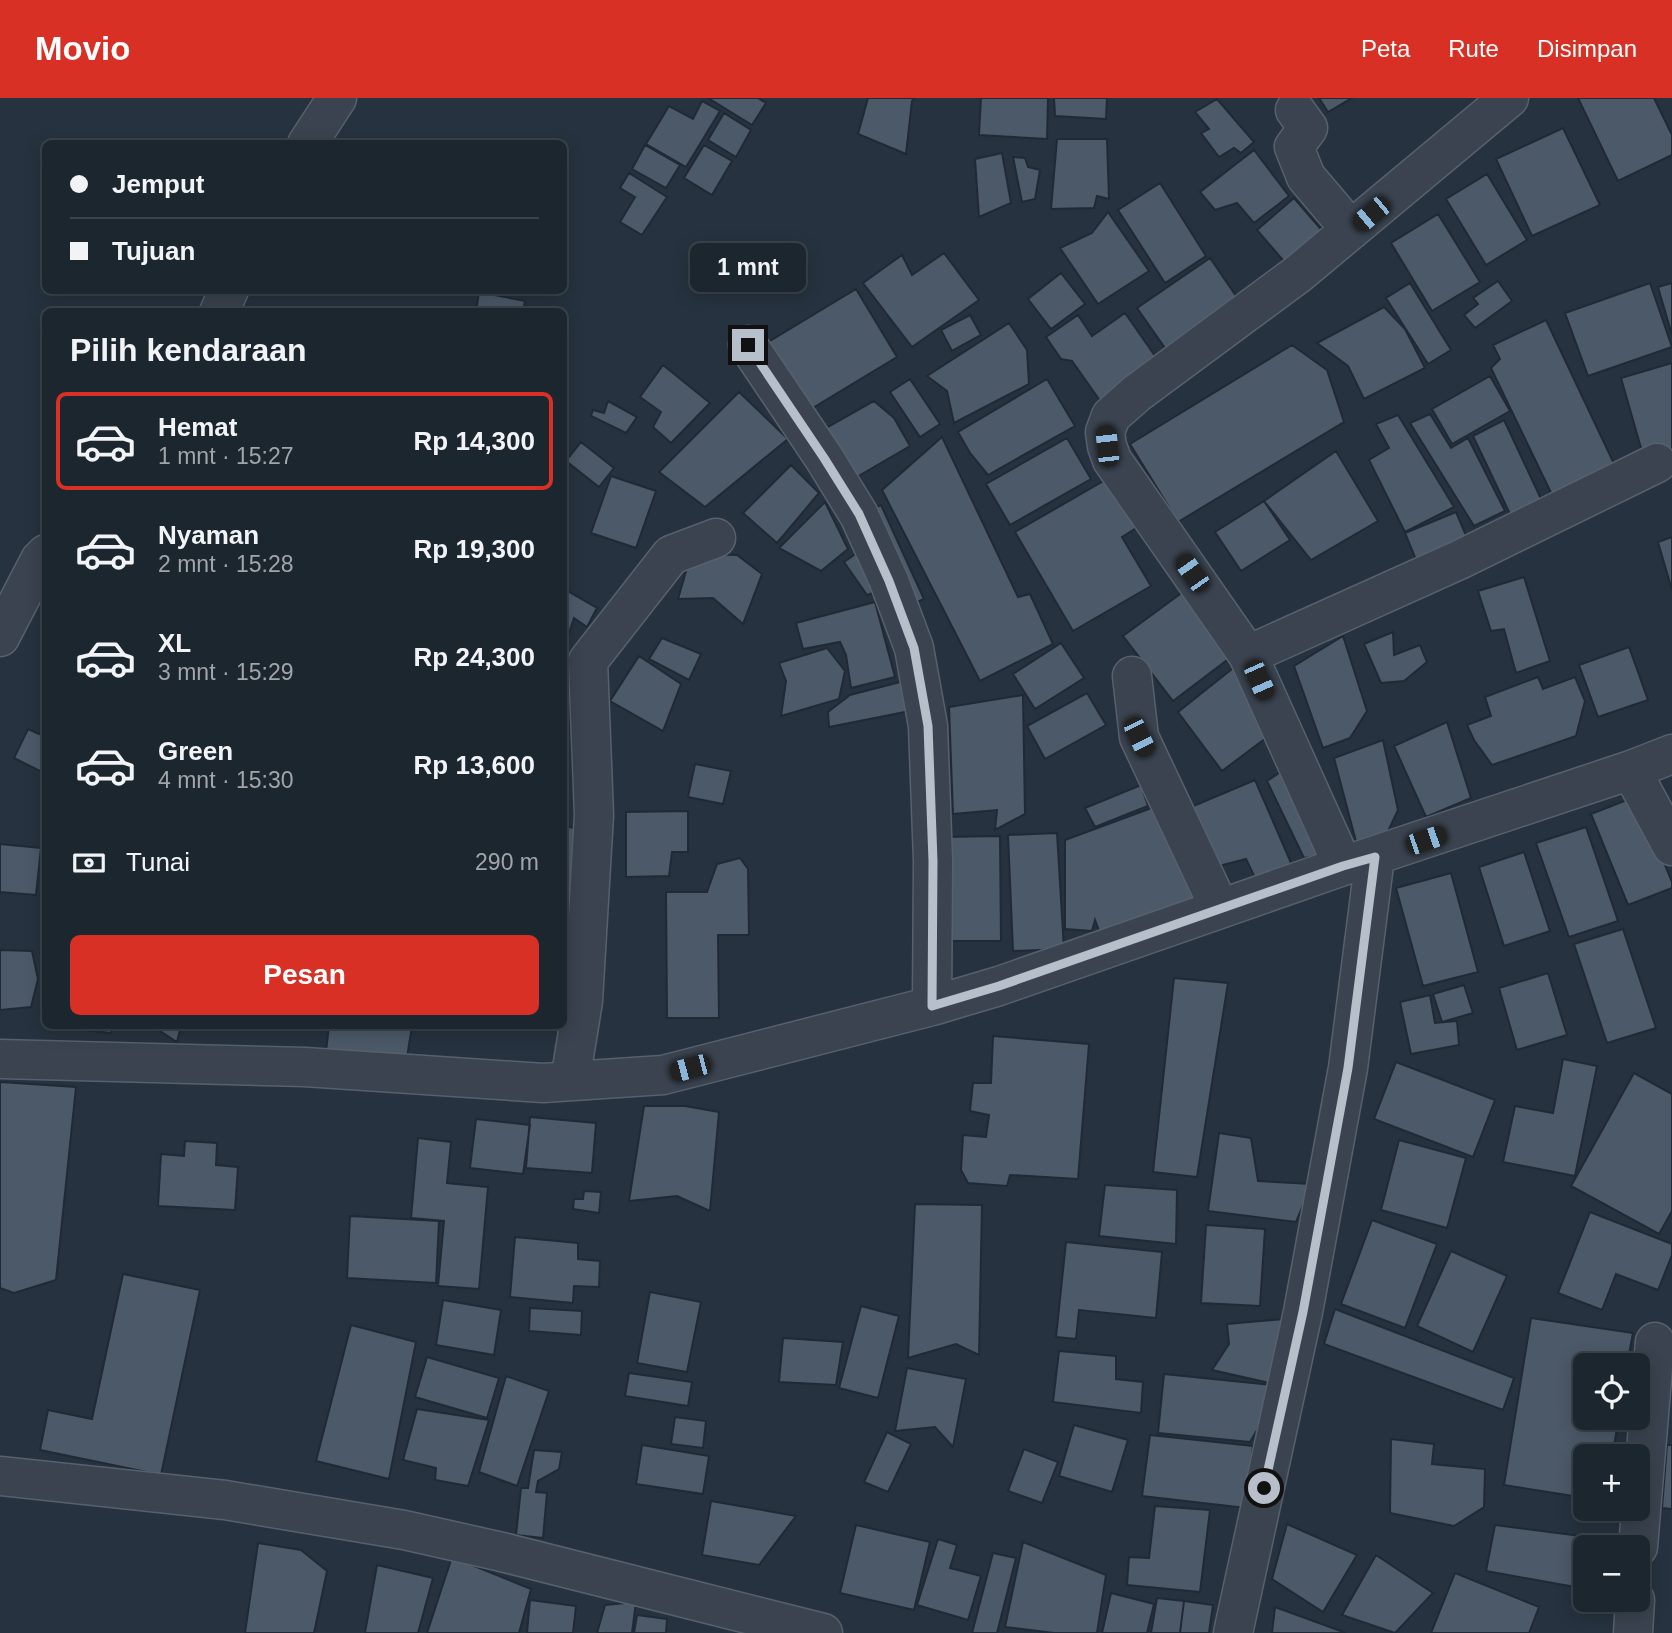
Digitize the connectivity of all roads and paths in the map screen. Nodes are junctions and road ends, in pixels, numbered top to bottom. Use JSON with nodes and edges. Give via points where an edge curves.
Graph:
{"nodes":[{"id":1,"x":337,"y":98,"type":"edge"},
{"id":2,"x":1509,"y":98,"type":"edge"},
{"id":3,"x":1295,"y":110,"type":"dead end"},
{"id":4,"x":310,"y":140,"type":"edge"},
{"id":5,"x":1351,"y":230,"type":"junction"},
{"id":6,"x":748,"y":345,"type":"dead end"},
{"id":7,"x":1657,"y":463,"type":"dead end"},
{"id":8,"x":716,"y":538,"type":"dead end"},
{"id":9,"x":42,"y":558,"type":"edge"},
{"id":10,"x":0,"y":637,"type":"edge"},
{"id":11,"x":1248,"y":655,"type":"junction"},
{"id":12,"x":1132,"y":676,"type":"dead end"},
{"id":13,"x":1672,"y":754,"type":"edge"},
{"id":14,"x":1631,"y":770,"type":"junction"},
{"id":15,"x":1672,"y":846,"type":"edge"},
{"id":16,"x":1359,"y":862,"type":"junction"},
{"id":17,"x":1220,"y":909,"type":"junction"},
{"id":18,"x":932,"y":1006,"type":"junction"},
{"id":19,"x":0,"y":1059,"type":"edge"},
{"id":20,"x":570,"y":1081,"type":"junction"},
{"id":21,"x":1656,"y":1342,"type":"dead end"},
{"id":22,"x":0,"y":1476,"type":"edge"},
{"id":23,"x":1639,"y":1535,"type":"edge"},
{"id":24,"x":1634,"y":1612,"type":"edge"},
{"id":25,"x":823,"y":1633,"type":"edge"},
{"id":26,"x":1233,"y":1633,"type":"edge"},
{"id":27,"x":1633,"y":1633,"type":"edge"}],
"edges":[{"from":1,"to":4,"type":"street"},
{"from":2,"to":5,"type":"street"},
{"from":3,"to":5,"type":"street","via":[[1308,128],[1294,147],[1306,177]]},
{"from":5,"to":11,"type":"street","via":[[1137,393],[1111,416],[1105,432],[1112,460]]},
{"from":6,"to":18,"type":"street","via":[[859,514],[914,648],[928,726]]},
{"from":7,"to":11,"type":"street","via":[[1459,560]]},
{"from":8,"to":20,"type":"street","via":[[671,555],[588,661],[594,814],[583,1001]]},
{"from":9,"to":10,"type":"street"},
{"from":11,"to":16,"type":"street"},
{"from":12,"to":17,"type":"street","via":[[1139,737]]},
{"from":13,"to":14,"type":"street"},
{"from":14,"to":15,"type":"street"},
{"from":14,"to":16,"type":"street"},
{"from":16,"to":17,"type":"street"},
{"from":16,"to":26,"type":"street","via":[[1348,1068],[1303,1312]]},
{"from":17,"to":18,"type":"street"},
{"from":18,"to":20,"type":"street","via":[[663,1075]]},
{"from":19,"to":20,"type":"street"},
{"from":21,"to":23,"type":"street"},
{"from":22,"to":25,"type":"street","via":[[225,1500],[404,1530]]},
{"from":24,"to":27,"type":"street"}]}
